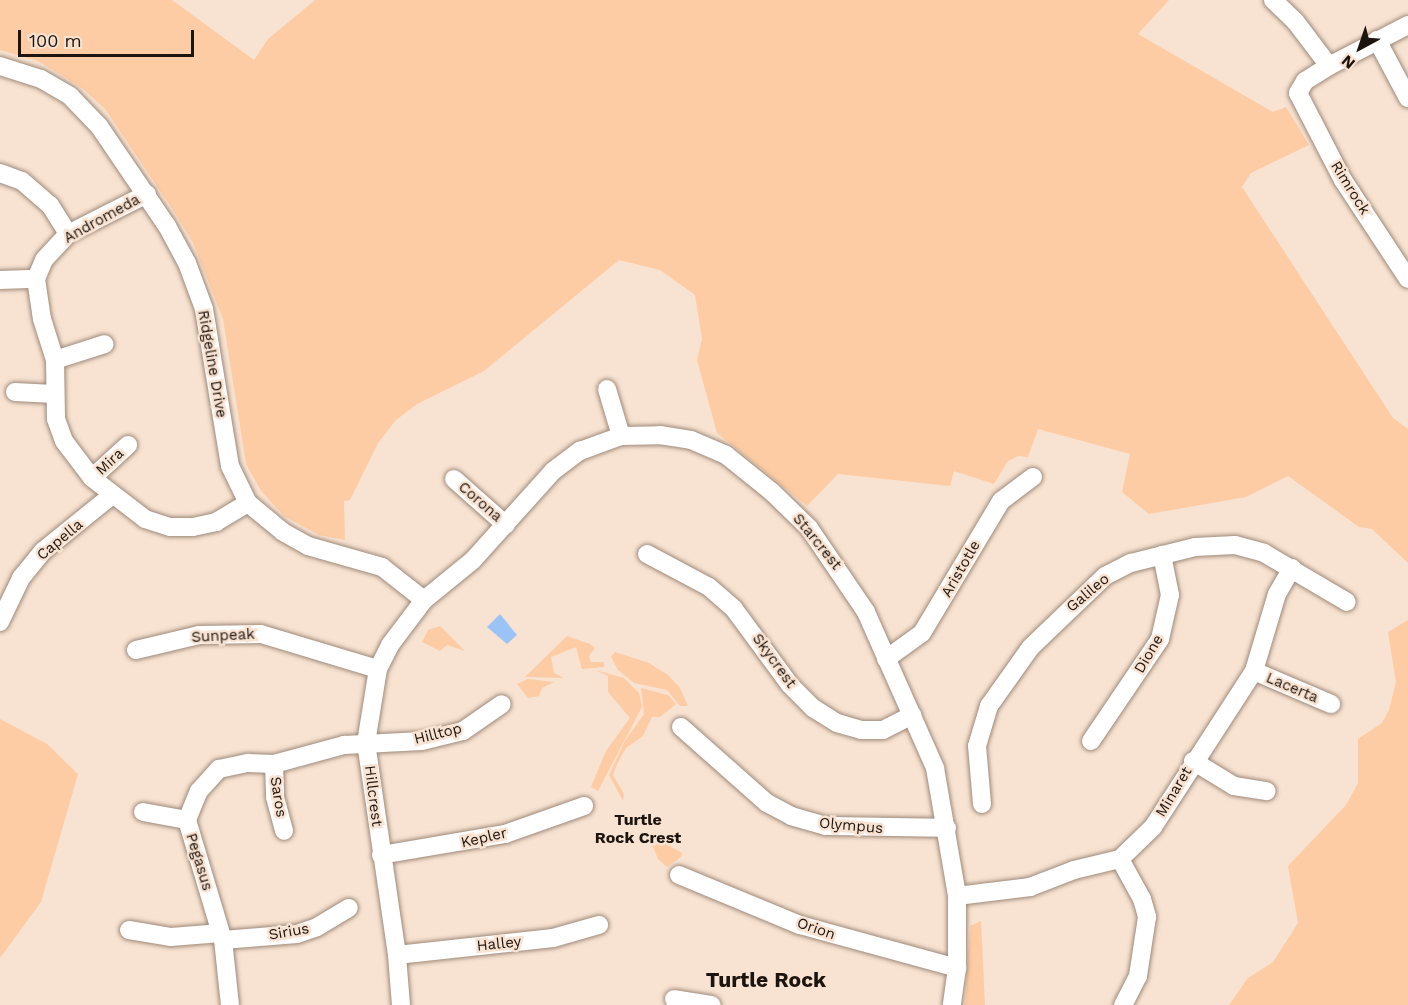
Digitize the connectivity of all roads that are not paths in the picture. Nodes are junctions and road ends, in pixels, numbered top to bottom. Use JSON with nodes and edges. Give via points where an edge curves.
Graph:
{"nodes":[{"id":1,"x":1273,"y":0,"type":"edge"},
{"id":2,"x":1408,"y":25,"type":"edge"},
{"id":3,"x":1377,"y":40,"type":"junction"},
{"id":4,"x":0,"y":66,"type":"edge"},
{"id":5,"x":1329,"y":66,"type":"junction"},
{"id":6,"x":1408,"y":98,"type":"edge"},
{"id":7,"x":0,"y":173,"type":"edge"},
{"id":8,"x":147,"y":194,"type":"junction"},
{"id":9,"x":68,"y":234,"type":"junction"},
{"id":10,"x":36,"y":279,"type":"junction"},
{"id":11,"x":1408,"y":279,"type":"edge"},
{"id":12,"x":0,"y":280,"type":"edge"},
{"id":13,"x":105,"y":344,"type":"dead end"},
{"id":14,"x":55,"y":360,"type":"junction"},
{"id":15,"x":607,"y":389,"type":"dead end"},
{"id":16,"x":15,"y":392,"type":"dead end"},
{"id":17,"x":54,"y":394,"type":"junction"},
{"id":18,"x":621,"y":436,"type":"junction"},
{"id":19,"x":128,"y":446,"type":"dead end"},
{"id":20,"x":1033,"y":477,"type":"dead end"},
{"id":21,"x":92,"y":478,"type":"junction"},
{"id":22,"x":454,"y":479,"type":"dead end"},
{"id":23,"x":111,"y":496,"type":"junction"},
{"id":24,"x":248,"y":503,"type":"junction"},
{"id":25,"x":506,"y":525,"type":"junction"},
{"id":26,"x":647,"y":554,"type":"dead end"},
{"id":27,"x":1162,"y":555,"type":"junction"},
{"id":28,"x":1292,"y":568,"type":"junction"},
{"id":29,"x":424,"y":600,"type":"junction"},
{"id":30,"x":1347,"y":602,"type":"dead end"},
{"id":31,"x":0,"y":622,"type":"edge"},
{"id":32,"x":136,"y":650,"type":"dead end"},
{"id":33,"x":886,"y":659,"type":"junction"},
{"id":34,"x":378,"y":669,"type":"junction"},
{"id":35,"x":1254,"y":671,"type":"junction"},
{"id":36,"x":502,"y":704,"type":"dead end"},
{"id":37,"x":1330,"y":704,"type":"dead end"},
{"id":38,"x":912,"y":715,"type":"junction"},
{"id":39,"x":681,"y":727,"type":"dead end"},
{"id":40,"x":1091,"y":741,"type":"dead end"},
{"id":41,"x":366,"y":743,"type":"junction"},
{"id":42,"x":1192,"y":761,"type":"junction"},
{"id":43,"x":274,"y":764,"type":"junction"},
{"id":44,"x":1267,"y":791,"type":"dead end"},
{"id":45,"x":982,"y":804,"type":"dead end"},
{"id":46,"x":584,"y":806,"type":"dead end"},
{"id":47,"x":143,"y":812,"type":"dead end"},
{"id":48,"x":187,"y":820,"type":"junction"},
{"id":49,"x":947,"y":828,"type":"junction"},
{"id":50,"x":284,"y":831,"type":"dead end"},
{"id":51,"x":381,"y":855,"type":"junction"},
{"id":52,"x":1119,"y":860,"type":"junction"},
{"id":53,"x":679,"y":875,"type":"dead end"},
{"id":54,"x":957,"y":896,"type":"junction"},
{"id":55,"x":349,"y":908,"type":"dead end"},
{"id":56,"x":599,"y":926,"type":"dead end"},
{"id":57,"x":129,"y":930,"type":"dead end"},
{"id":58,"x":222,"y":936,"type":"junction"},
{"id":59,"x":398,"y":955,"type":"junction"},
{"id":60,"x":957,"y":968,"type":"junction"},
{"id":61,"x":674,"y":999,"type":"dead end"},
{"id":62,"x":230,"y":1005,"type":"edge"},
{"id":63,"x":401,"y":1005,"type":"edge"},
{"id":64,"x":712,"y":1005,"type":"edge"},
{"id":65,"x":952,"y":1005,"type":"edge"},
{"id":66,"x":1123,"y":1005,"type":"edge"}],
"edges":[{"from":1,"to":5,"type":"street","via":[[1295,21]]},
{"from":2,"to":3,"type":"street"},
{"from":3,"to":5,"type":"street"},
{"from":3,"to":6,"type":"street"},
{"from":4,"to":8,"type":"street","name":"Ridgeline Drive","via":[[41,79],[70,96],[99,126]]},
{"from":5,"to":11,"type":"street","name":"Rimrock","via":[[1305,81],[1298,93],[1343,180]]},
{"from":7,"to":9,"type":"street","via":[[22,181],[50,205]]},
{"from":8,"to":9,"type":"street","name":"Andromeda"},
{"from":8,"to":24,"type":"street","name":"Ridgeline Drive","via":[[187,263],[204,309],[230,466]]},
{"from":9,"to":10,"type":"street","name":"Andromeda","via":[[44,260]]},
{"from":10,"to":12,"type":"street"},
{"from":10,"to":14,"type":"street","via":[[42,320]]},
{"from":13,"to":14,"type":"street"},
{"from":14,"to":17,"type":"street"},
{"from":15,"to":18,"type":"street"},
{"from":16,"to":17,"type":"street"},
{"from":17,"to":21,"type":"street","via":[[56,419],[64,441]]},
{"from":18,"to":25,"type":"street","name":"Starcrest","via":[[580,451],[553,471]]},
{"from":18,"to":33,"type":"street","name":"Starcrest","via":[[691,440],[726,456],[772,492],[809,528],[839,568],[867,612]]},
{"from":19,"to":21,"type":"street","name":"Mira"},
{"from":20,"to":33,"type":"street","name":"Aristotle","via":[[1001,501],[922,633]]},
{"from":21,"to":23,"type":"street"},
{"from":22,"to":25,"type":"street","name":"Corona"},
{"from":23,"to":24,"type":"street","via":[[145,519],[170,527],[216,522]]},
{"from":23,"to":31,"type":"street","name":"Capella","via":[[43,550],[21,578]]},
{"from":24,"to":29,"type":"street","name":"Ridgeline Drive","via":[[282,532],[308,546],[382,567]]},
{"from":25,"to":29,"type":"street","name":"Starcrest","via":[[473,560]]},
{"from":26,"to":38,"type":"street","name":"Skycrest","via":[[709,587],[734,609],[790,685],[829,718],[861,730],[883,730]]},
{"from":27,"to":28,"type":"street","name":"Galileo","via":[[1195,547],[1235,545],[1264,552]]},
{"from":27,"to":40,"type":"street","name":"Dione","via":[[1170,595],[1160,639]]},
{"from":27,"to":45,"type":"street","name":"Galileo","via":[[1131,563],[1105,576],[1019,663],[989,706],[982,725],[977,746]]},
{"from":28,"to":30,"type":"street","name":"Galileo"},
{"from":28,"to":35,"type":"street","name":"Minaret","via":[[1277,594]]},
{"from":29,"to":34,"type":"street","name":"Hillcrest","via":[[390,645]]},
{"from":32,"to":34,"type":"street","name":"Sunpeak","via":[[199,635],[261,634]]},
{"from":33,"to":38,"type":"street","name":"Starcrest"},
{"from":34,"to":41,"type":"street","name":"Hillcrest"},
{"from":35,"to":37,"type":"street","name":"Lacerta"},
{"from":35,"to":42,"type":"street","name":"Minaret"},
{"from":36,"to":41,"type":"street","name":"Hilltop","via":[[463,731],[422,741]]},
{"from":38,"to":49,"type":"street","name":"Starcrest","via":[[935,768]]},
{"from":39,"to":49,"type":"street","name":"Olympus","via":[[767,803],[791,816],[825,826]]},
{"from":41,"to":43,"type":"street","name":"Pegasus"},
{"from":41,"to":51,"type":"street","name":"Hillcrest"},
{"from":42,"to":44,"type":"street","via":[[1234,786]]},
{"from":42,"to":52,"type":"street","name":"Minaret","via":[[1153,827]]},
{"from":43,"to":48,"type":"street","name":"Pegasus","via":[[248,763],[219,769],[200,791]]},
{"from":43,"to":50,"type":"street","name":"Saros","via":[[275,797]]},
{"from":46,"to":51,"type":"street","name":"Kepler","via":[[505,834]]},
{"from":47,"to":48,"type":"street"},
{"from":48,"to":58,"type":"street","name":"Pegasus"},
{"from":49,"to":54,"type":"street","name":"Starcrest"},
{"from":51,"to":59,"type":"street","name":"Hillcrest"},
{"from":52,"to":54,"type":"street","via":[[1074,870],[1030,887]]},
{"from":52,"to":66,"type":"street","via":[[1142,899],[1147,917],[1147,940],[1138,976]]},
{"from":53,"to":60,"type":"street","name":"Orion","via":[[801,925]]},
{"from":54,"to":60,"type":"street","name":"Starcrest"},
{"from":55,"to":58,"type":"street","name":"Sirius","via":[[297,934]]},
{"from":56,"to":59,"type":"street","name":"Halley","via":[[553,938]]},
{"from":57,"to":58,"type":"street","name":"Sirius","via":[[171,937]]},
{"from":58,"to":62,"type":"street","name":"Pegasus"},
{"from":59,"to":63,"type":"street","name":"Hillcrest"},
{"from":60,"to":65,"type":"street","name":"Starcrest"},
{"from":61,"to":64,"type":"street"}]}
